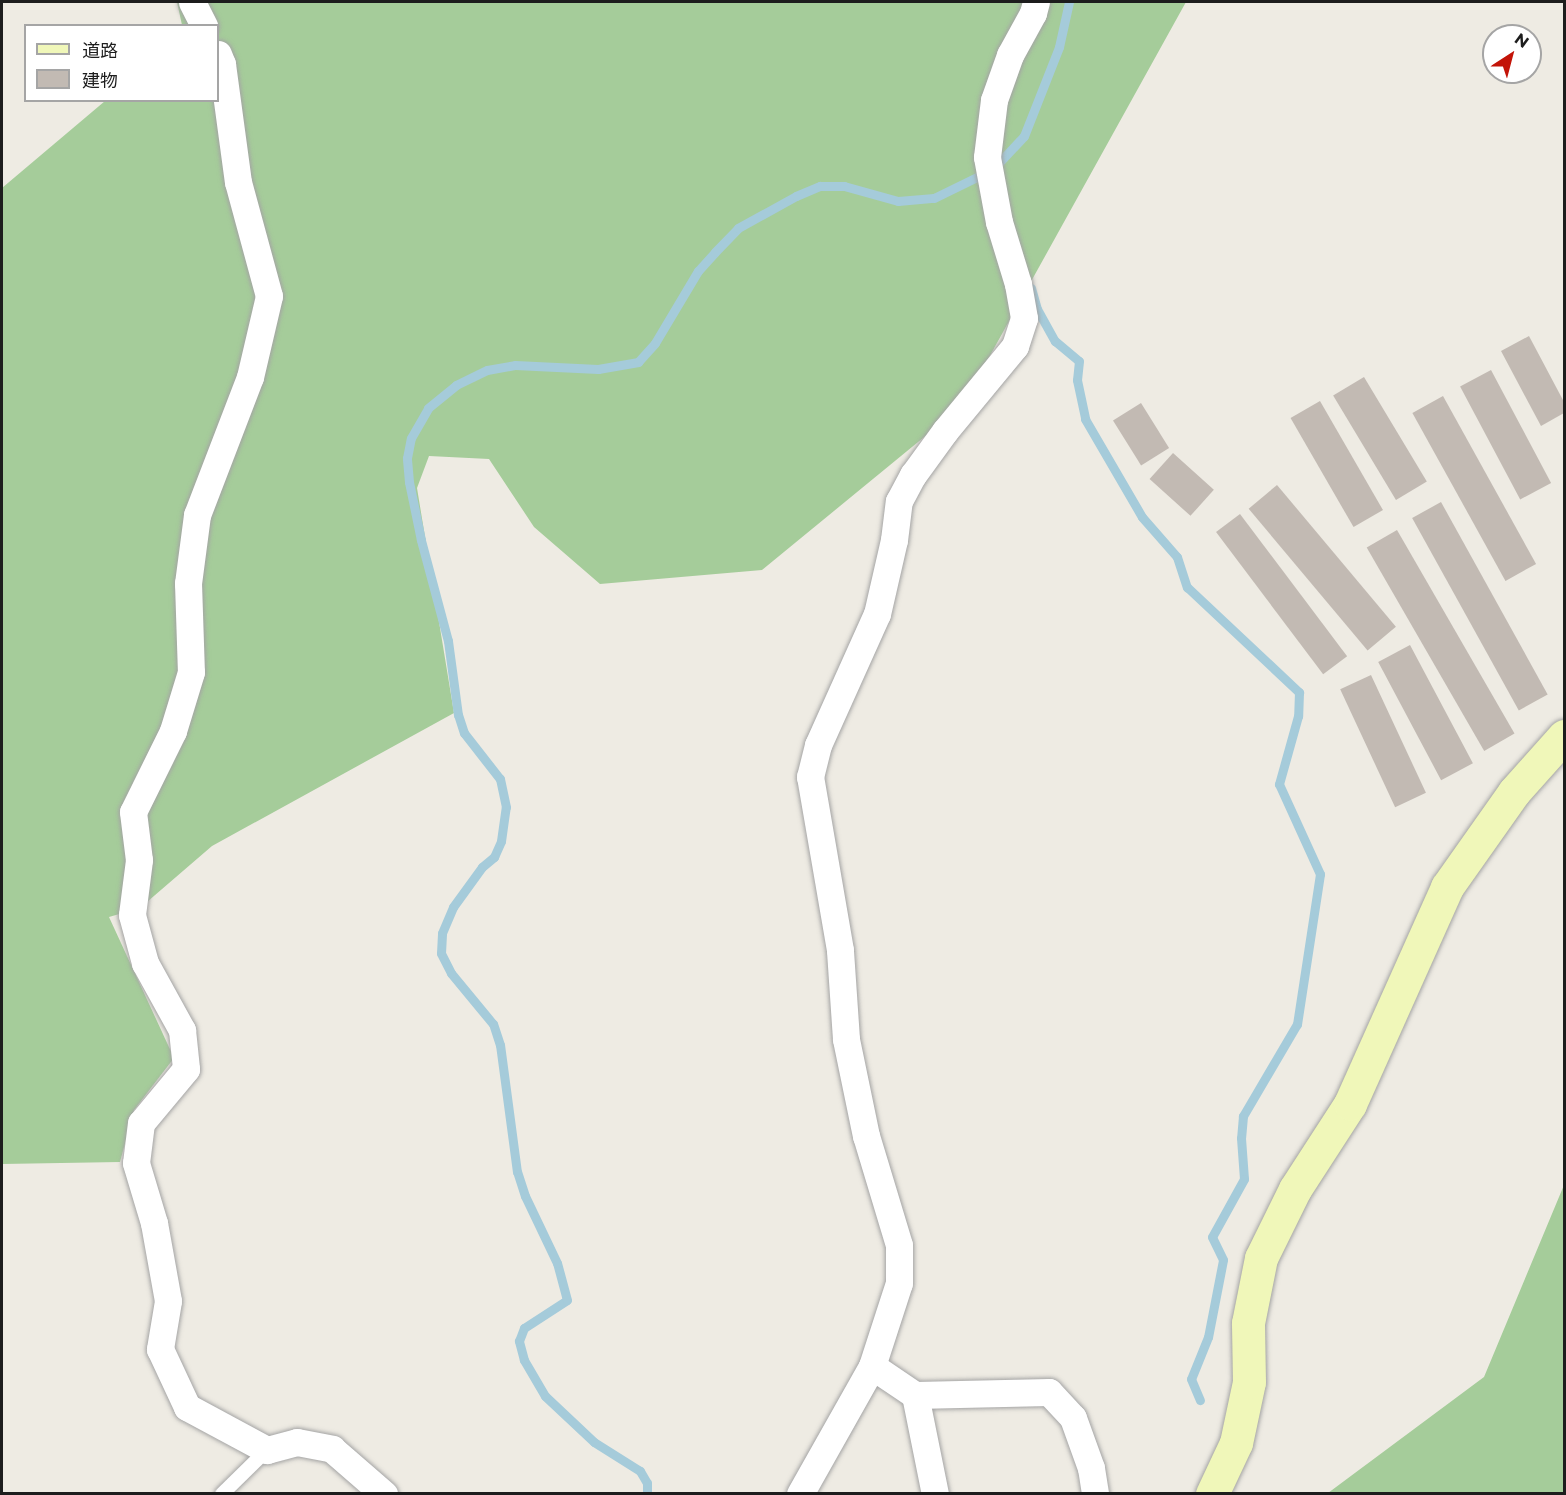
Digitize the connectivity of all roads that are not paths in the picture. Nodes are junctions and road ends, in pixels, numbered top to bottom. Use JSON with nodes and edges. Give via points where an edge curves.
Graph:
{"nodes":[{"id":1,"x":192,"y":2,"type":"edge"},
{"id":2,"x":1036,"y":2,"type":"edge"},
{"id":3,"x":203,"y":24,"type":"edge"},
{"id":4,"x":219,"y":56,"type":"edge"},
{"id":5,"x":1564,"y":736,"type":"edge"},
{"id":6,"x":872,"y":1366,"type":"junction"},
{"id":7,"x":915,"y":1395,"type":"junction"},
{"id":8,"x":267,"y":1450,"type":"junction"},
{"id":9,"x":222,"y":1494,"type":"edge"},
{"id":10,"x":384,"y":1494,"type":"edge"},
{"id":11,"x":800,"y":1494,"type":"edge"},
{"id":12,"x":935,"y":1494,"type":"edge"},
{"id":13,"x":1095,"y":1494,"type":"edge"},
{"id":14,"x":1212,"y":1494,"type":"edge"}],
"edges":[{"from":1,"to":3,"type":"street"},
{"from":2,"to":6,"type":"street","via":[[1010,54],[994,100],[987,157],[1024,318],[1015,346],[945,431],[899,501],[877,614],[818,745],[810,777],[840,950],[846,1039],[866,1137],[899,1245],[898,1284]]},
{"from":4,"to":8,"type":"street","via":[[238,182],[268,296],[250,377],[197,515],[188,583],[191,672],[173,731],[133,812],[139,860],[132,915],[145,963],[182,1030],[186,1069],[141,1123],[136,1163],[154,1223],[168,1301],[160,1349],[188,1407]]},
{"from":5,"to":14,"type":"street","via":[[1514,792],[1447,887],[1350,1104],[1295,1189],[1261,1258],[1248,1323],[1249,1382],[1236,1443]]},
{"from":6,"to":7,"type":"street"},
{"from":6,"to":11,"type":"street"},
{"from":7,"to":12,"type":"street"},
{"from":7,"to":13,"type":"street","via":[[1049,1392],[1073,1418],[1091,1468]]},
{"from":8,"to":9,"type":"lane"},
{"from":8,"to":10,"type":"street","via":[[297,1442],[332,1449]]}]}
